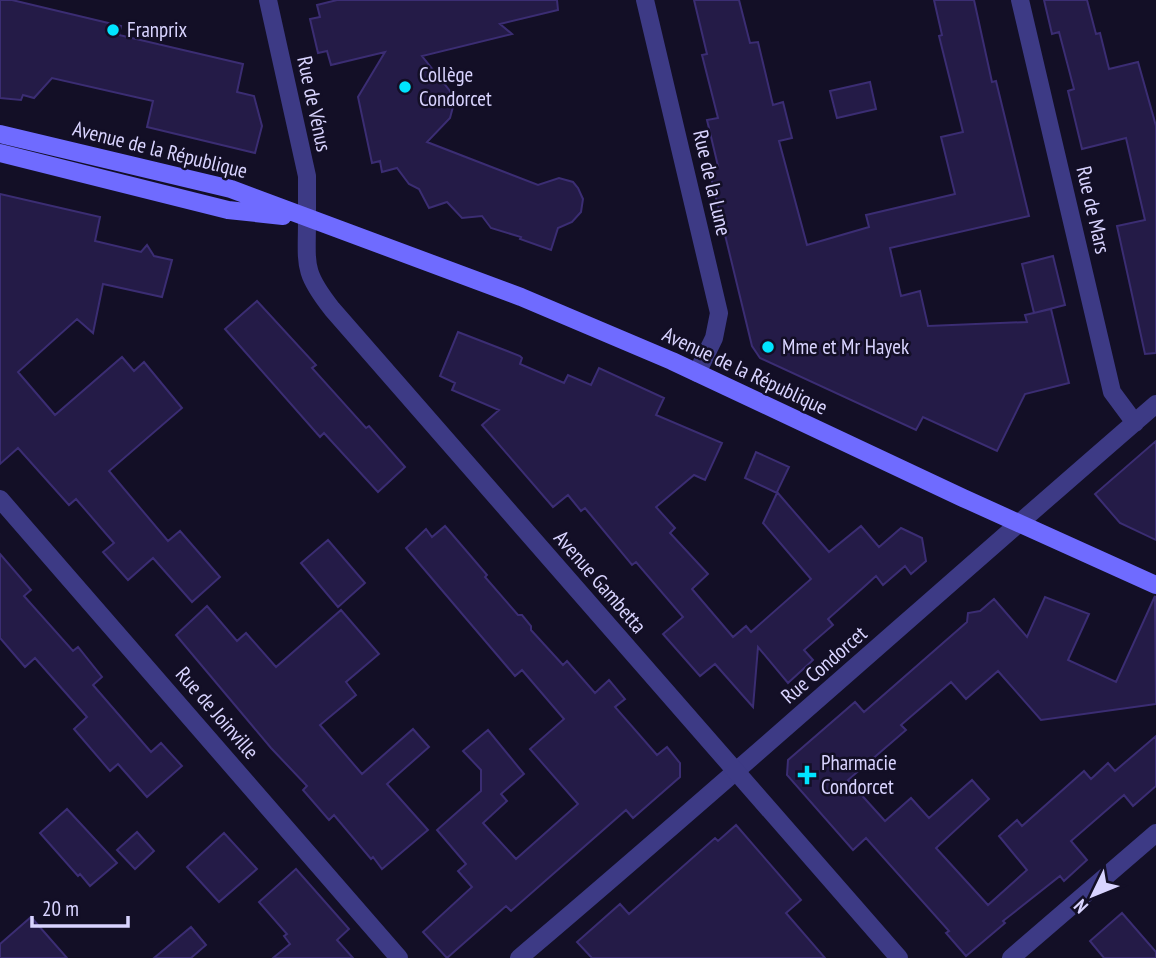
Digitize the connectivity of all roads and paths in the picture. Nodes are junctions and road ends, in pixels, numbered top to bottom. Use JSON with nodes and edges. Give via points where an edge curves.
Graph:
{"nodes":[{"id":1,"x":268,"y":0,"type":"edge"},
{"id":2,"x":645,"y":0,"type":"edge"},
{"id":3,"x":1020,"y":0,"type":"edge"},
{"id":4,"x":0,"y":134,"type":"edge"},
{"id":5,"x":0,"y":153,"type":"edge"},
{"id":6,"x":307,"y":219,"type":"junction"},
{"id":7,"x":696,"y":373,"type":"junction"},
{"id":8,"x":1156,"y":404,"type":"edge"},
{"id":9,"x":1135,"y":423,"type":"junction"},
{"id":10,"x":0,"y":499,"type":"edge"},
{"id":11,"x":1019,"y":524,"type":"junction"},
{"id":12,"x":1156,"y":585,"type":"edge"},
{"id":13,"x":737,"y":772,"type":"junction"},
{"id":14,"x":1156,"y":833,"type":"edge"},
{"id":15,"x":399,"y":958,"type":"edge"},
{"id":16,"x":519,"y":958,"type":"edge"},
{"id":17,"x":900,"y":958,"type":"edge"},
{"id":18,"x":1011,"y":958,"type":"edge"}],
"edges":[{"from":1,"to":6,"type":"street","name":"Rue de Vénus","via":[[307,176]]},
{"from":2,"to":7,"type":"street","name":"Rue de la Lune","via":[[719,313],[714,338]]},
{"from":3,"to":9,"type":"street","name":"Rue de Mars","via":[[1112,392]]},
{"from":4,"to":6,"type":"main road","name":"Avenue de la République","via":[[231,189]]},
{"from":5,"to":6,"type":"main road","name":"Avenue de la République","via":[[228,210]]},
{"from":6,"to":7,"type":"main road","name":"Avenue de la République","via":[[521,297]]},
{"from":6,"to":13,"type":"street","name":"Avenue Gambetta","via":[[307,269],[325,301]]},
{"from":7,"to":11,"type":"main road","name":"Avenue de la République"},
{"from":8,"to":9,"type":"street","name":"Rue Condorcet"},
{"from":9,"to":11,"type":"street","name":"Rue Condorcet"},
{"from":10,"to":15,"type":"street","name":"Rue de Joinville"},
{"from":11,"to":12,"type":"main road","name":"Avenue de la République"},
{"from":11,"to":13,"type":"street","name":"Rue Condorcet"},
{"from":13,"to":16,"type":"street","name":"Rue Condorcet"},
{"from":13,"to":17,"type":"street","name":"Avenue Gambetta"},
{"from":14,"to":18,"type":"street"}]}
